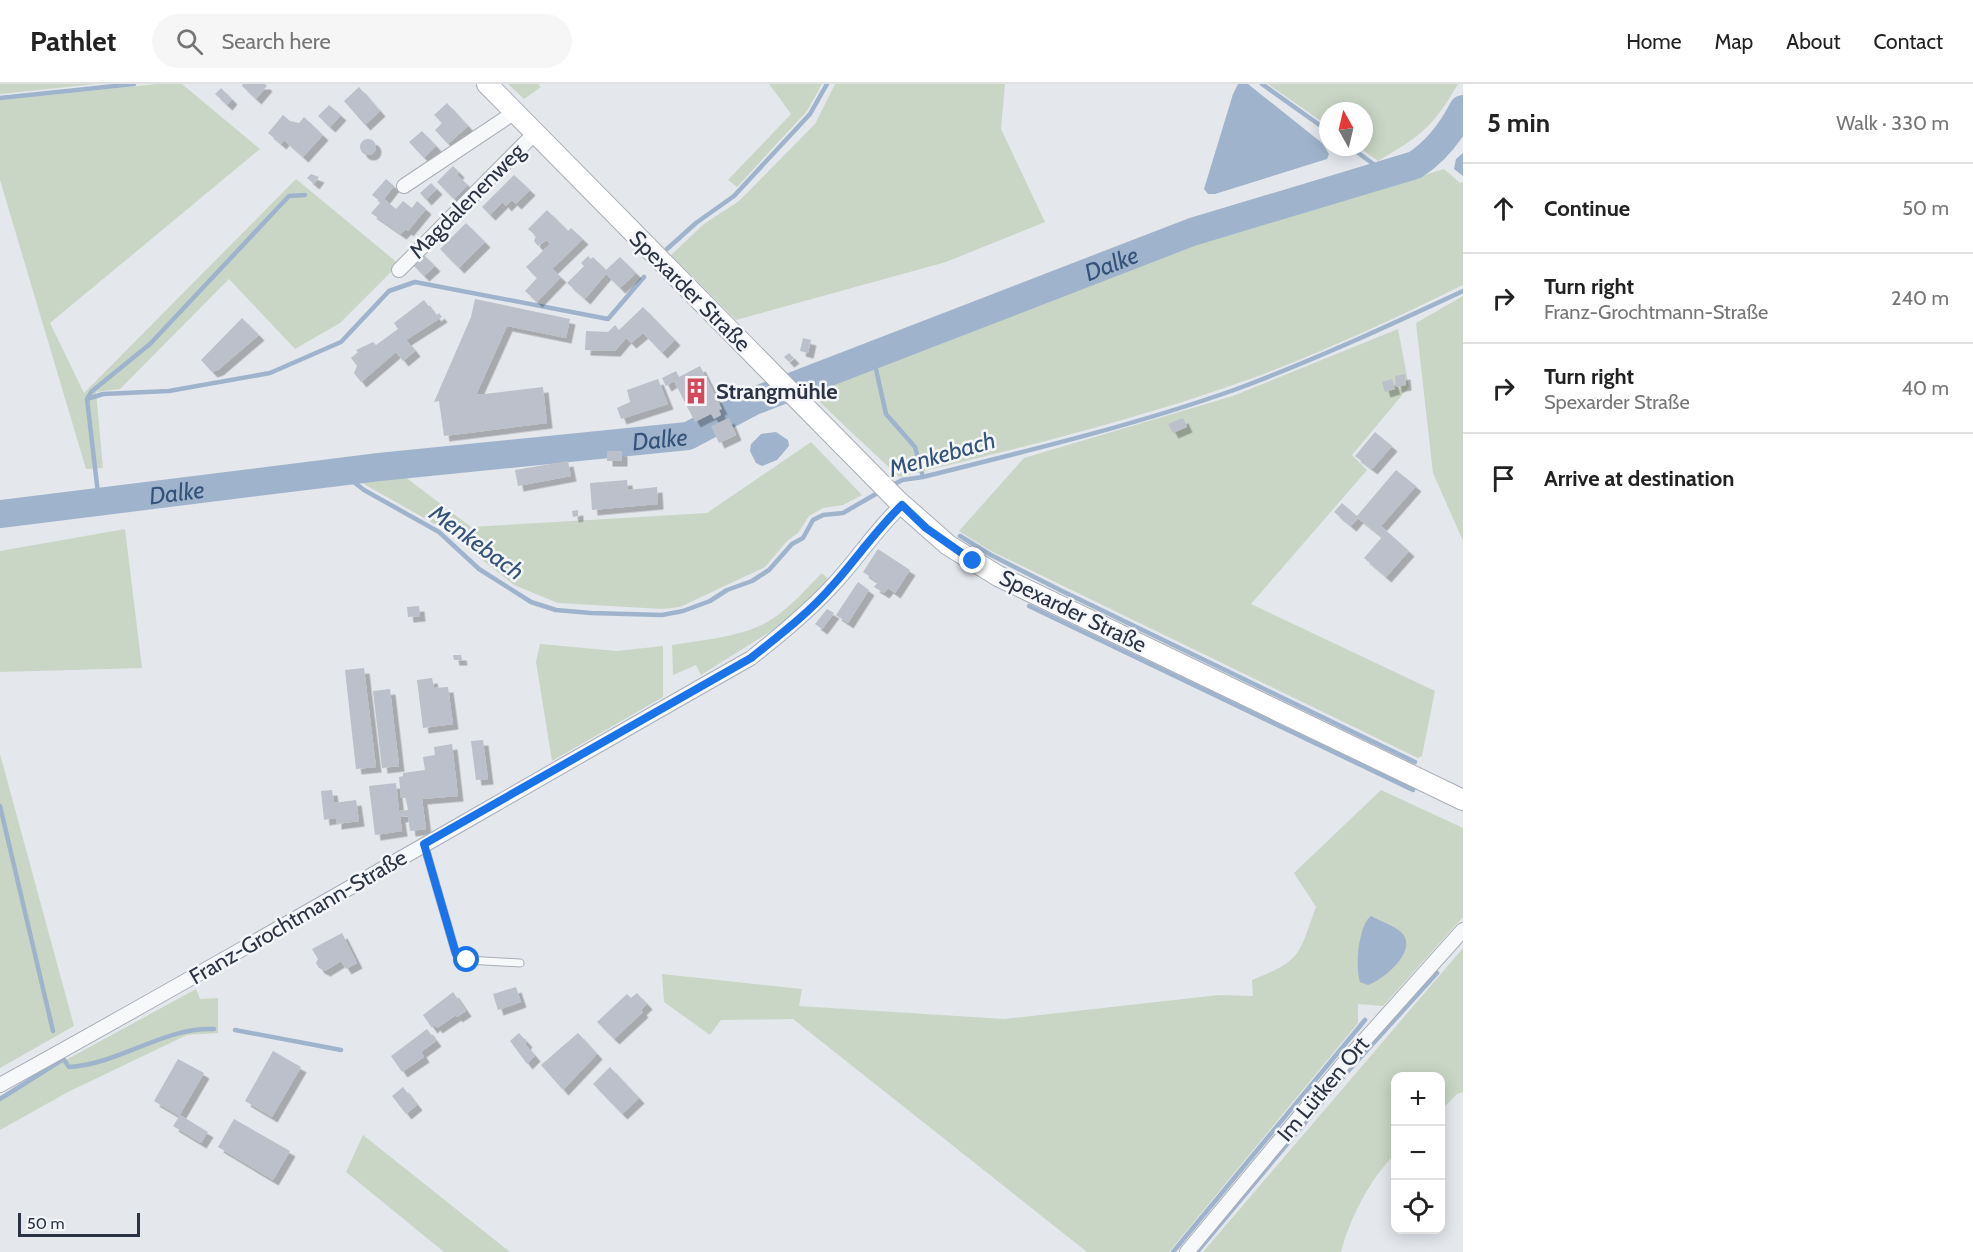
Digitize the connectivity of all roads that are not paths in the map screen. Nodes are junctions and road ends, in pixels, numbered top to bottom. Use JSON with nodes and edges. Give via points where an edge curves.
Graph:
{"nodes":[{"id":1,"x":487,"y":84,"type":"edge"},
{"id":2,"x":515,"y":112,"type":"junction"},
{"id":3,"x":535,"y":133,"type":"junction"},
{"id":4,"x":404,"y":186,"type":"dead end"},
{"id":5,"x":399,"y":270,"type":"dead end"},
{"id":6,"x":899,"y":502,"type":"junction"},
{"id":7,"x":1463,"y":800,"type":"edge"},
{"id":8,"x":424,"y":844,"type":"junction"},
{"id":9,"x":1463,"y":930,"type":"edge"},
{"id":10,"x":520,"y":963,"type":"dead end"},
{"id":11,"x":0,"y":1084,"type":"edge"},
{"id":12,"x":1187,"y":1252,"type":"edge"}],
"edges":[{"from":1,"to":2,"type":"main road","name":"Spexarder Straße"},
{"from":2,"to":3,"type":"main road","name":"Spexarder Straße"},
{"from":2,"to":4,"type":"street"},
{"from":3,"to":5,"type":"street","name":"Magdalenenweg"},
{"from":3,"to":6,"type":"main road","name":"Spexarder Straße"},
{"from":6,"to":7,"type":"main road","name":"Spexarder Straße","via":[[948,545],[998,576]]},
{"from":6,"to":8,"type":"street","name":"Franz-Grochtmann-Straße","via":[[834,584],[751,658]]},
{"from":8,"to":10,"type":"lane","via":[[456,954],[467,960]]},
{"from":8,"to":11,"type":"street","name":"Franz-Grochtmann-Straße","via":[[215,967]]},
{"from":9,"to":12,"type":"street","name":"Im Lütken Ort","via":[[1344,1063]]}]}
